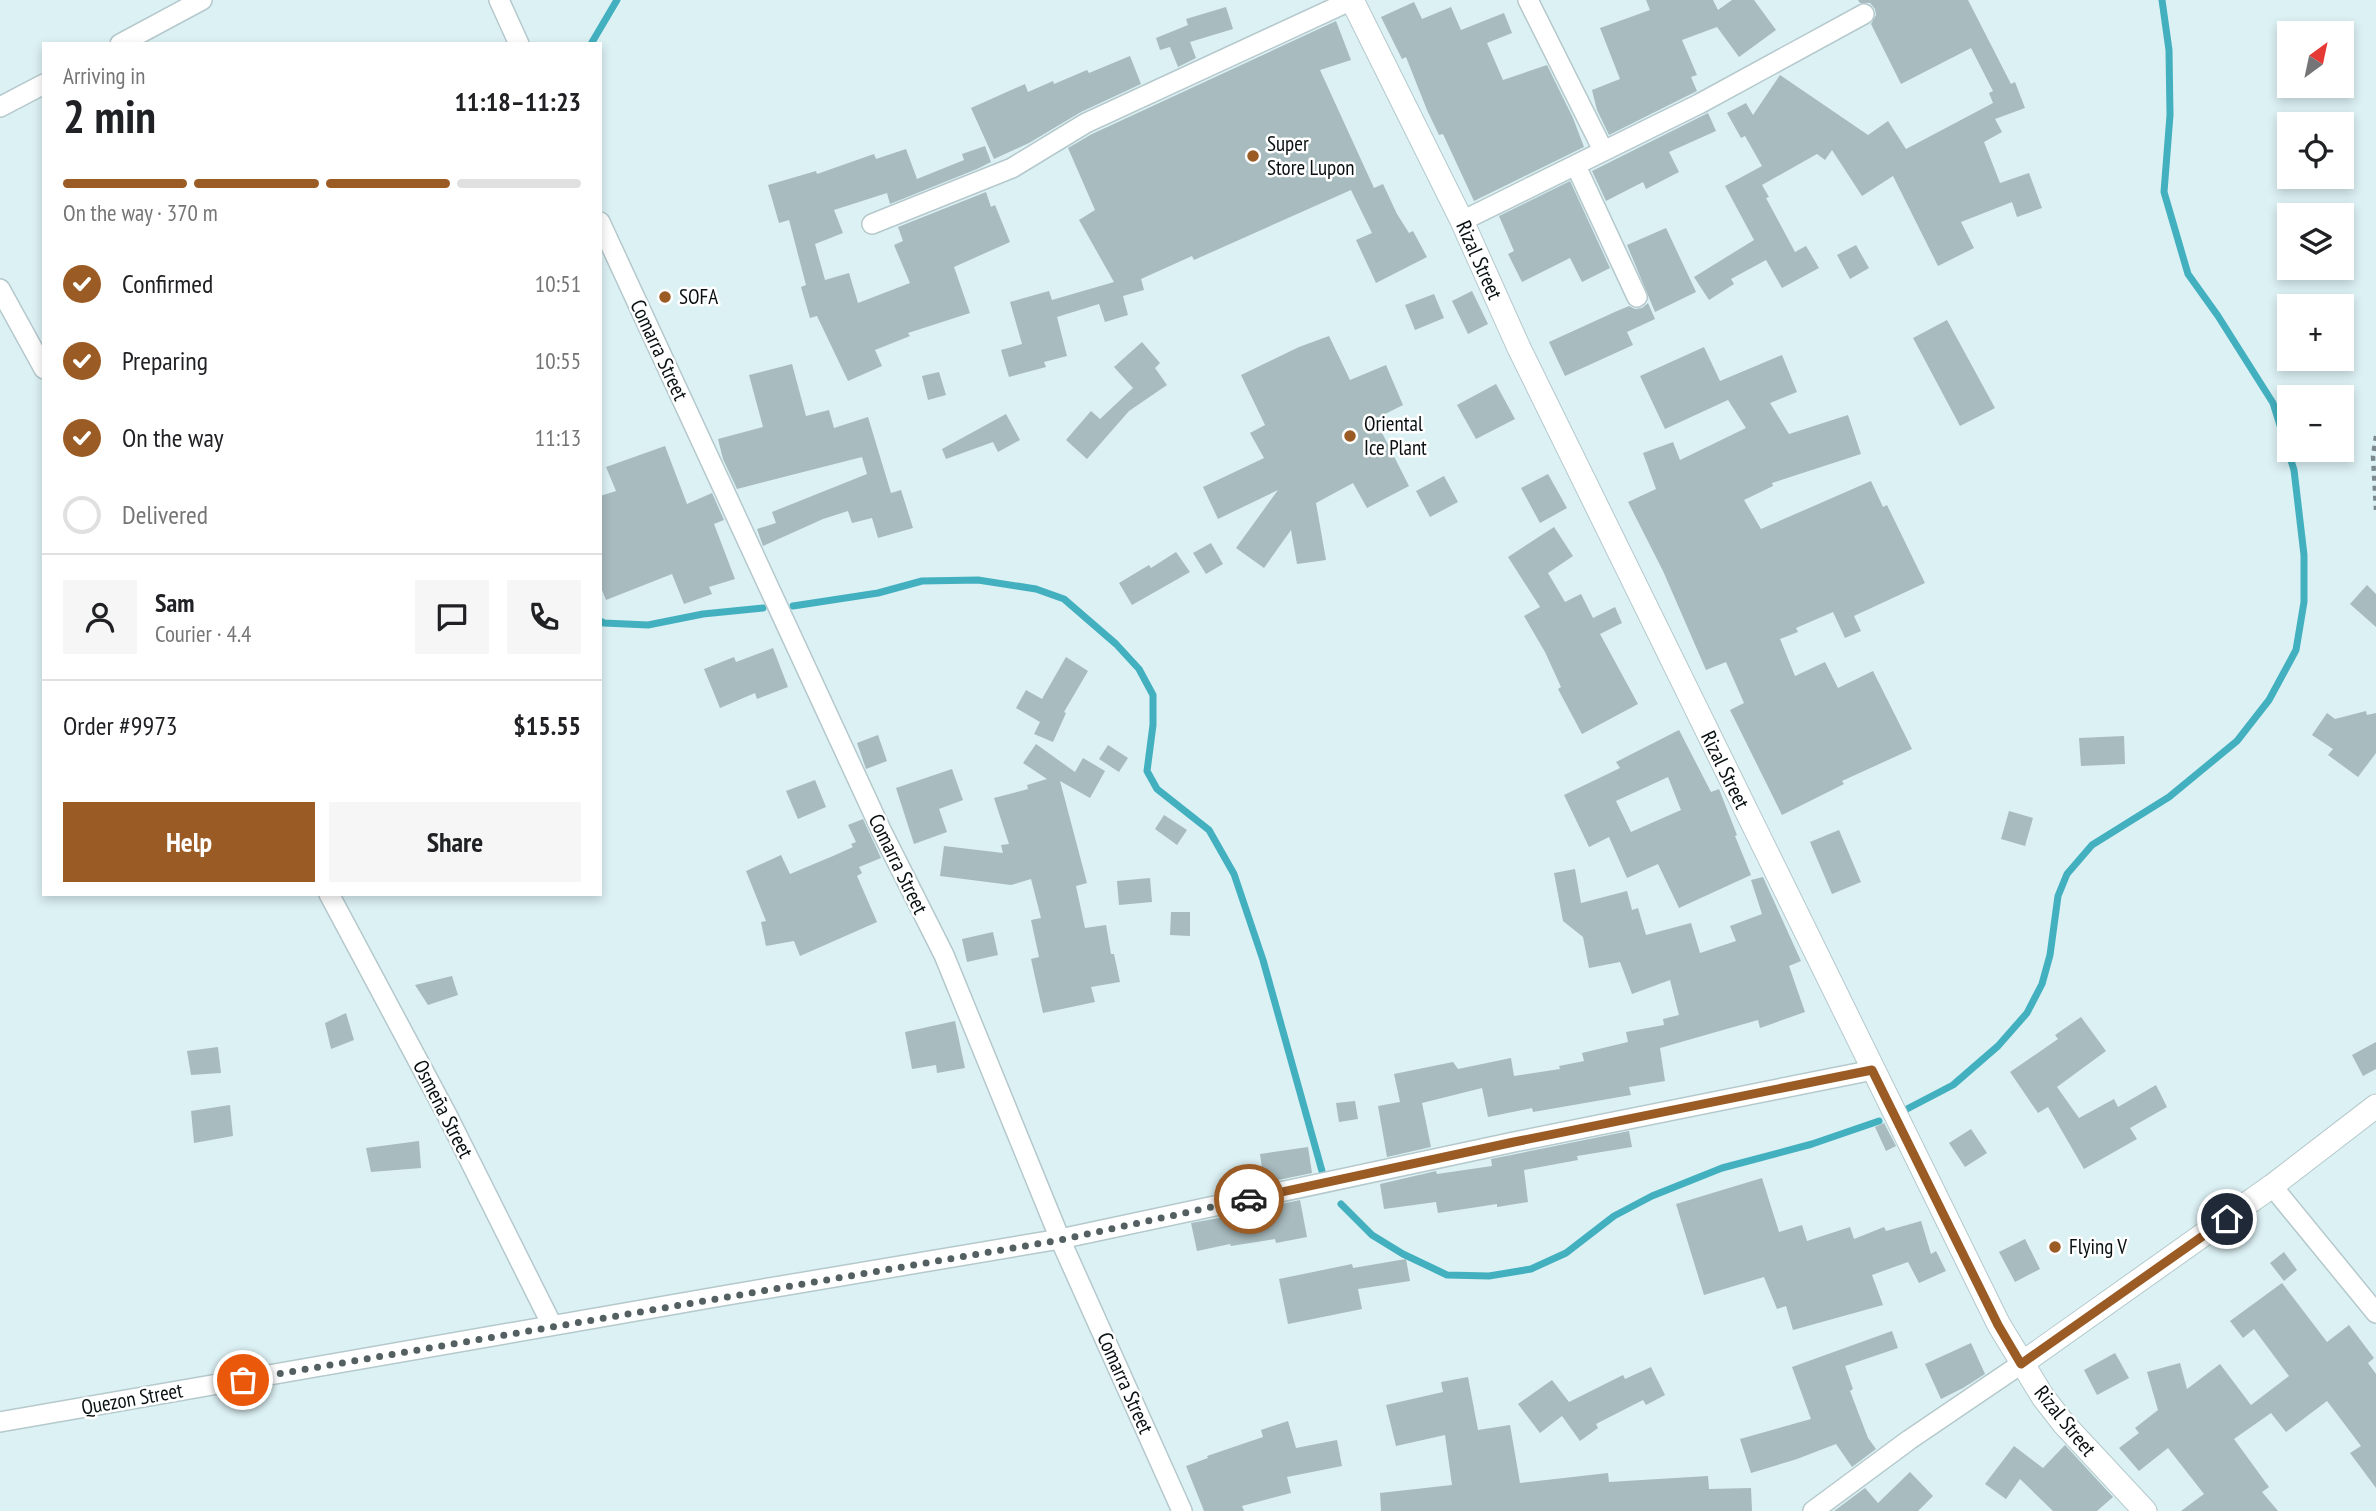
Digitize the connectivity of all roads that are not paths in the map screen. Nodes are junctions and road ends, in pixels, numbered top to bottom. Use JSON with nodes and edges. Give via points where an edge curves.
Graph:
{"nodes":[{"id":1,"x":202,"y":0,"type":"edge"},
{"id":2,"x":499,"y":0,"type":"edge"},
{"id":3,"x":1352,"y":0,"type":"edge"},
{"id":4,"x":1528,"y":0,"type":"edge"},
{"id":5,"x":1864,"y":14,"type":"dead end"},
{"id":6,"x":124,"y":42,"type":"edge"},
{"id":7,"x":518,"y":42,"type":"edge"},
{"id":8,"x":42,"y":85,"type":"edge"},
{"id":9,"x":0,"y":107,"type":"edge"},
{"id":10,"x":1603,"y":150,"type":"junction"},
{"id":11,"x":1576,"y":166,"type":"junction"},
{"id":12,"x":1462,"y":221,"type":"junction"},
{"id":13,"x":872,"y":224,"type":"dead end"},
{"id":14,"x":602,"y":226,"type":"edge"},
{"id":15,"x":0,"y":289,"type":"edge"},
{"id":16,"x":1637,"y":297,"type":"dead end"},
{"id":17,"x":42,"y":365,"type":"edge"},
{"id":18,"x":330,"y":896,"type":"edge"},
{"id":19,"x":1872,"y":1070,"type":"junction"},
{"id":20,"x":2376,"y":1106,"type":"edge"},
{"id":21,"x":2272,"y":1186,"type":"junction"},
{"id":22,"x":1067,"y":1238,"type":"junction"},
{"id":23,"x":2376,"y":1313,"type":"edge"},
{"id":24,"x":552,"y":1325,"type":"junction"},
{"id":25,"x":2021,"y":1364,"type":"junction"},
{"id":26,"x":0,"y":1422,"type":"edge"},
{"id":27,"x":1182,"y":1511,"type":"edge"},
{"id":28,"x":1813,"y":1511,"type":"edge"},
{"id":29,"x":2145,"y":1511,"type":"edge"}],
"edges":[{"from":1,"to":6,"type":"street"},
{"from":2,"to":7,"type":"street"},
{"from":3,"to":12,"type":"street","name":"Rizal Street"},
{"from":3,"to":13,"type":"street","via":[[1086,123],[1013,168]]},
{"from":4,"to":10,"type":"street"},
{"from":5,"to":10,"type":"street","via":[[1710,99]]},
{"from":8,"to":9,"type":"street"},
{"from":10,"to":11,"type":"street"},
{"from":11,"to":12,"type":"street"},
{"from":11,"to":16,"type":"street"},
{"from":12,"to":19,"type":"street","name":"Rizal Street","via":[[1519,348]]},
{"from":14,"to":22,"type":"street","name":"Comarra Street","via":[[881,832],[944,955]]},
{"from":15,"to":17,"type":"street"},
{"from":18,"to":24,"type":"street","name":"Osmeña Street"},
{"from":19,"to":22,"type":"street","name":"Quezon Street"},
{"from":19,"to":25,"type":"street","name":"Rizal Street"},
{"from":20,"to":21,"type":"street"},
{"from":21,"to":23,"type":"street"},
{"from":21,"to":25,"type":"street"},
{"from":22,"to":24,"type":"street","name":"Quezon Street"},
{"from":22,"to":27,"type":"street","name":"Comarra Street"},
{"from":24,"to":26,"type":"street","name":"Quezon Street"},
{"from":25,"to":28,"type":"street"},
{"from":25,"to":29,"type":"street","name":"Rizal Street","via":[[2064,1424]]}]}
